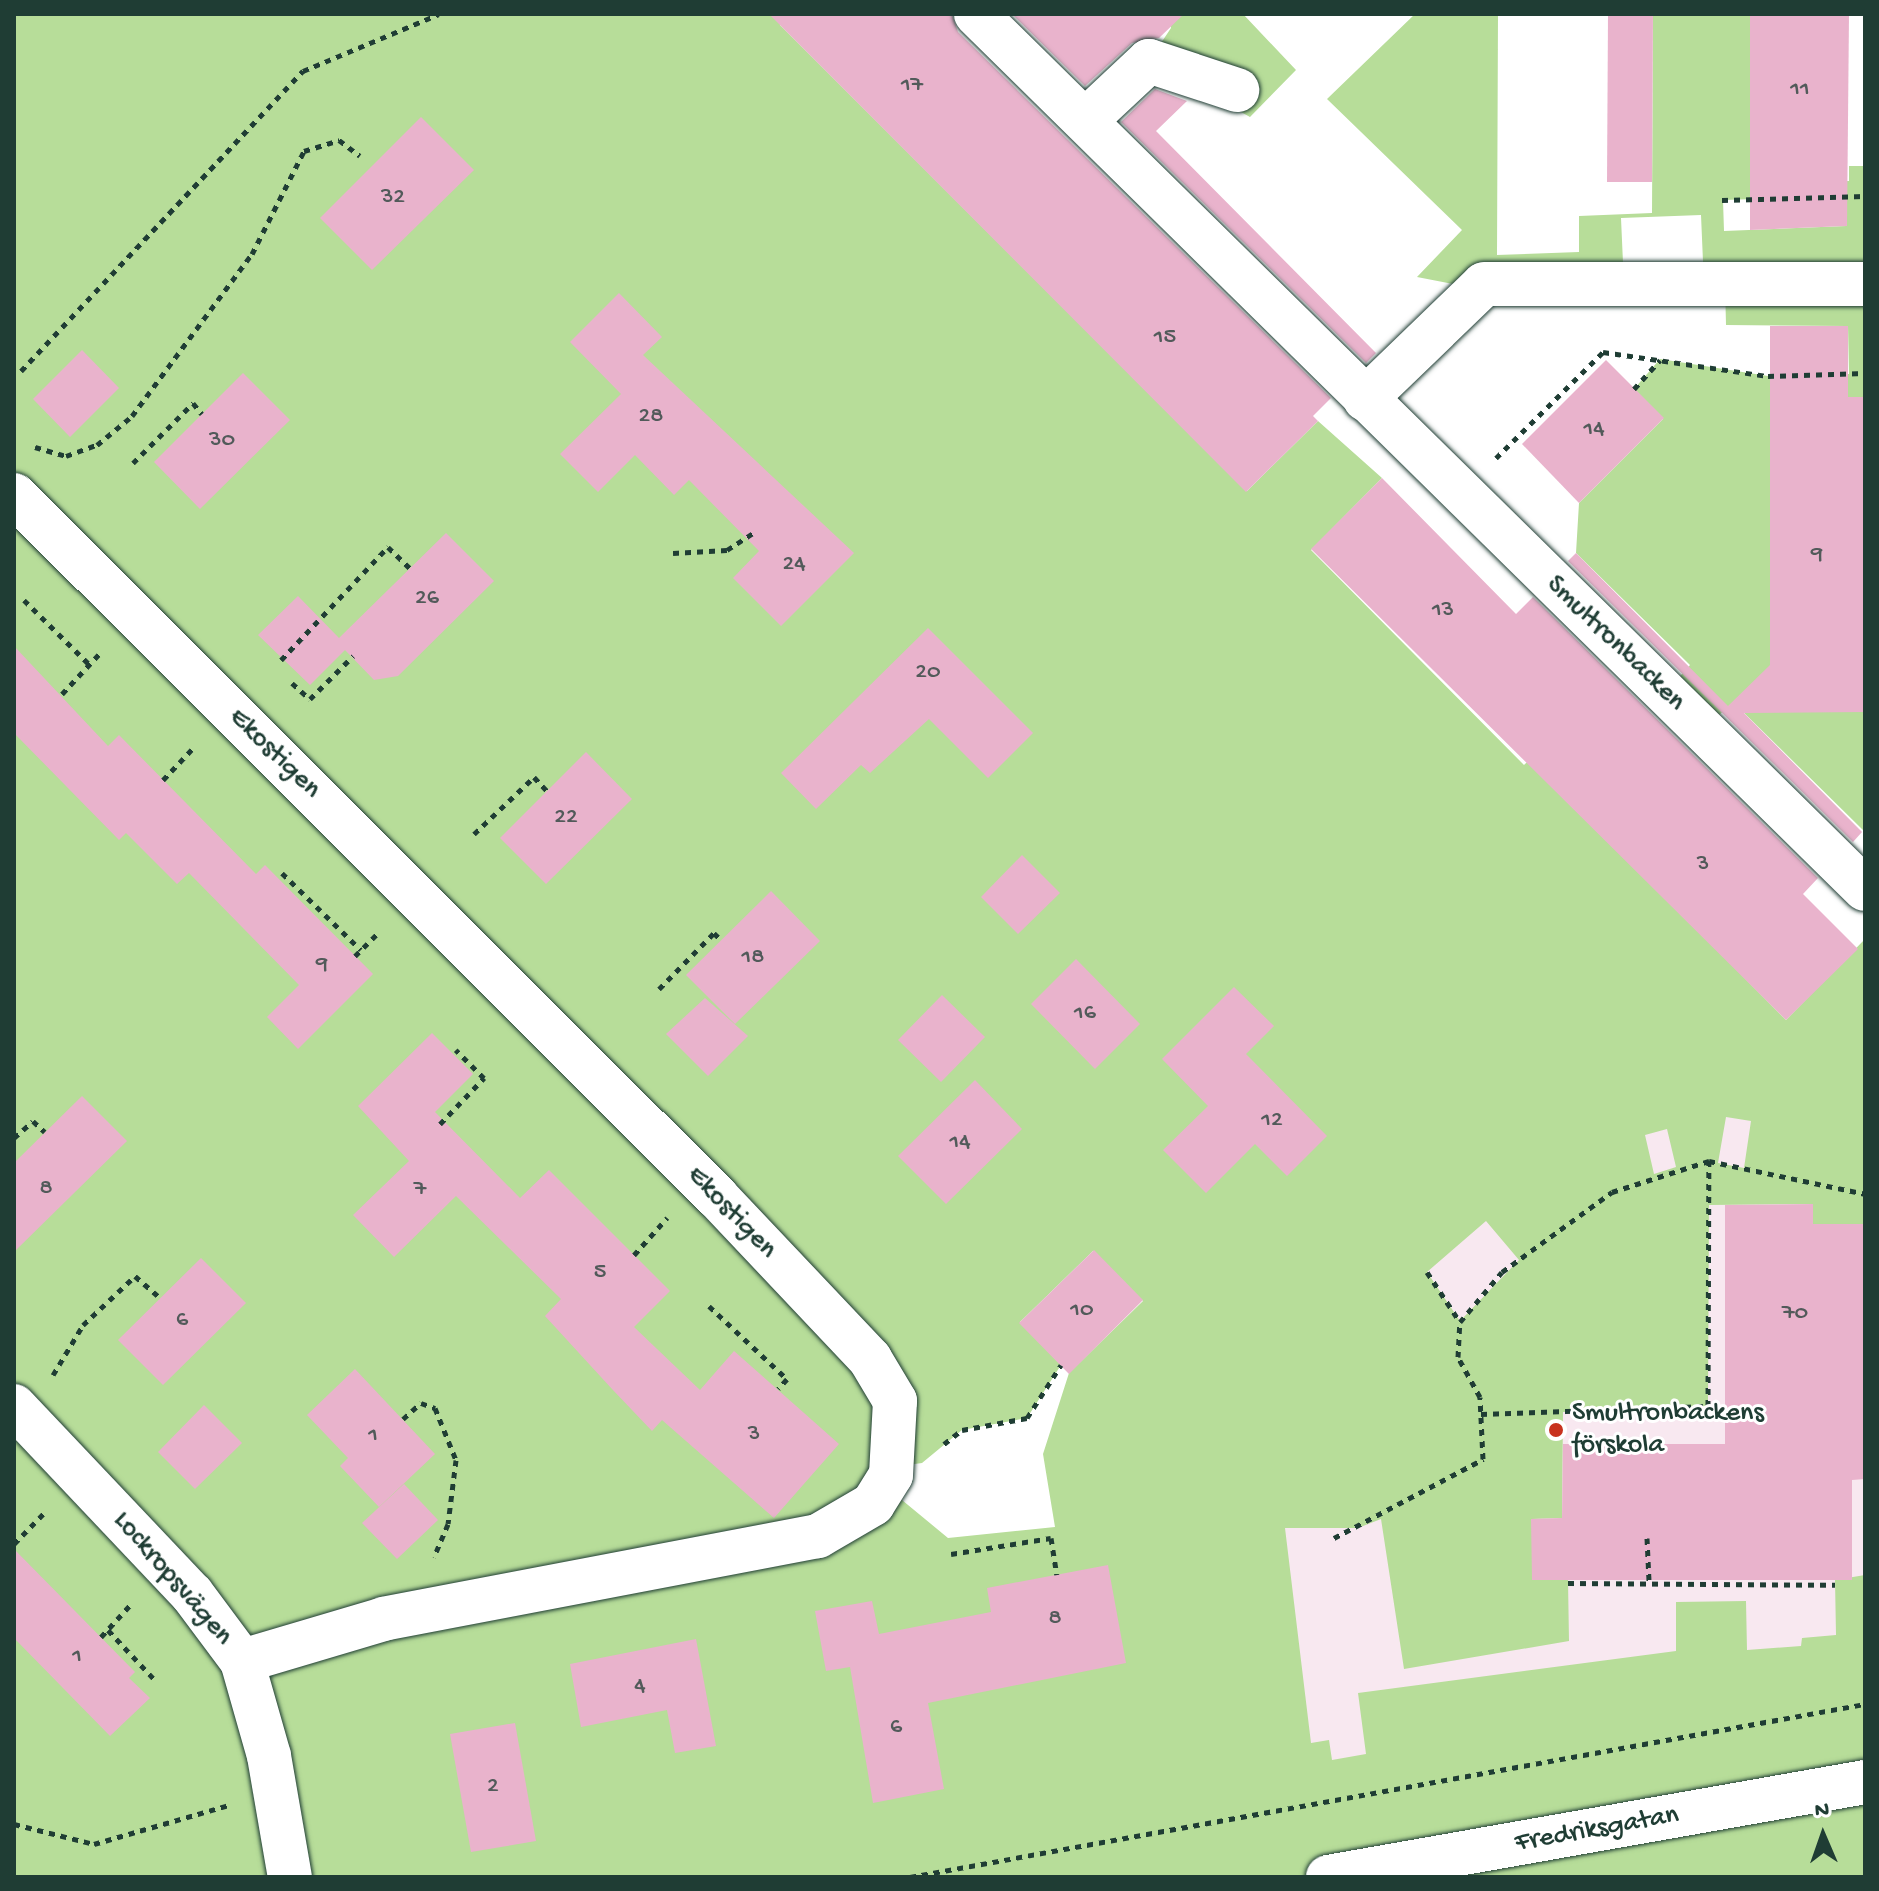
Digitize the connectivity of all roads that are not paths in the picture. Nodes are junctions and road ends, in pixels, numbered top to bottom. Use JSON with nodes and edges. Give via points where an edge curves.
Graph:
{"nodes":[{"id":1,"x":976,"y":14,"type":"edge"},
{"id":2,"x":1237,"y":90,"type":"dead end"},
{"id":3,"x":1087,"y":119,"type":"junction"},
{"id":4,"x":1865,"y":284,"type":"edge"},
{"id":5,"x":1365,"y":399,"type":"junction"},
{"id":6,"x":14,"y":495,"type":"edge"},
{"id":7,"x":1865,"y":889,"type":"edge"},
{"id":8,"x":14,"y":1406,"type":"edge"},
{"id":9,"x":242,"y":1661,"type":"junction"},
{"id":10,"x":1865,"y":1782,"type":"edge"},
{"id":11,"x":290,"y":1877,"type":"edge"},
{"id":12,"x":1328,"y":1877,"type":"edge"}],
"edges":[{"from":1,"to":3,"type":"street","name":"Smultronbacken"},
{"from":2,"to":3,"type":"street","via":[[1149,61]]},
{"from":3,"to":5,"type":"street","name":"Smultronbacken"},
{"from":4,"to":5,"type":"street","via":[[1484,284]]},
{"from":5,"to":7,"type":"street","name":"Smultronbacken"},
{"from":6,"to":9,"type":"street","name":"Ekostigen","via":[[717,1197],[870,1359],[895,1401],[891,1475],[873,1504],[818,1536],[384,1619]]},
{"from":8,"to":9,"type":"street","name":"Lockropsvägen","via":[[192,1594]]},
{"from":9,"to":11,"type":"street","name":"Lockropsvägen","via":[[276,1791]]},
{"from":10,"to":12,"type":"street","name":"Fredriksgatan"}]}
